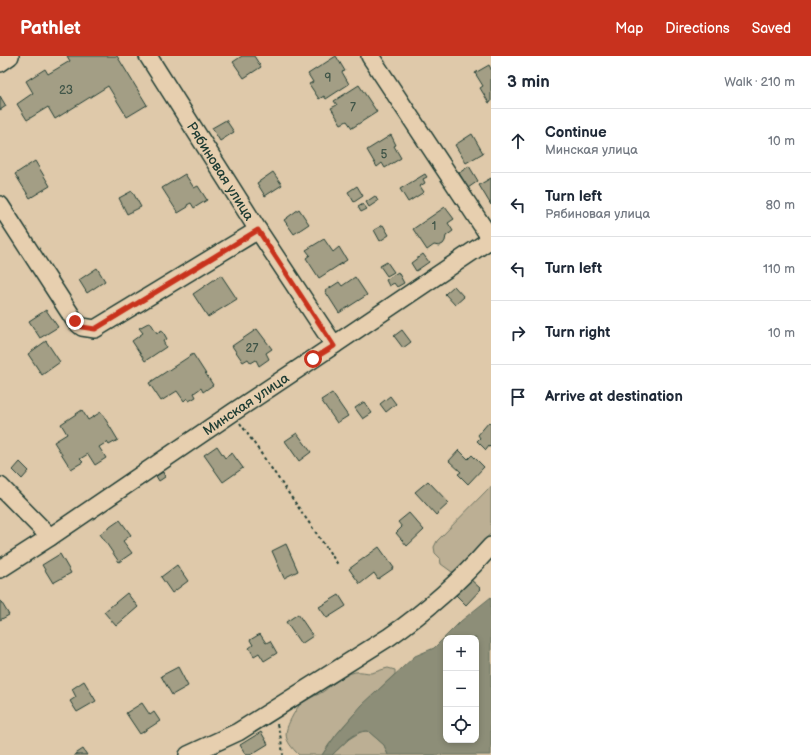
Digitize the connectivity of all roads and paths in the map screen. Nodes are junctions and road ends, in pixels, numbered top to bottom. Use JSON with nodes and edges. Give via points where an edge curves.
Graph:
{"nodes":[{"id":1,"x":10,"y":56,"type":"edge"},
{"id":2,"x":148,"y":56,"type":"edge"},
{"id":3,"x":370,"y":56,"type":"edge"},
{"id":4,"x":0,"y":63,"type":"edge"},
{"id":5,"x":0,"y":205,"type":"edge"},
{"id":6,"x":258,"y":230,"type":"junction"},
{"id":7,"x":491,"y":239,"type":"edge"},
{"id":8,"x":334,"y":346,"type":"junction"},
{"id":9,"x":232,"y":413,"type":"junction"},
{"id":10,"x":0,"y":486,"type":"edge"},
{"id":11,"x":50,"y":537,"type":"junction"},
{"id":12,"x":491,"y":546,"type":"edge"},
{"id":13,"x":339,"y":566,"type":"dead end"},
{"id":14,"x":0,"y":569,"type":"edge"},
{"id":15,"x":274,"y":709,"type":"junction"},
{"id":16,"x":188,"y":755,"type":"edge"},
{"id":17,"x":282,"y":755,"type":"edge"}],
"edges":[{"from":1,"to":4,"type":"street"},
{"from":2,"to":6,"type":"street","name":"Рябиновая улица"},
{"from":3,"to":7,"type":"street"},
{"from":5,"to":6,"type":"street","via":[[75,321],[82,327],[95,329]]},
{"from":6,"to":8,"type":"street","name":"Рябиновая улица"},
{"from":7,"to":8,"type":"street","name":"Минская улица"},
{"from":8,"to":9,"type":"street","name":"Минская улица"},
{"from":9,"to":11,"type":"street","name":"Минская улица"},
{"from":9,"to":13,"type":"path"},
{"from":10,"to":11,"type":"street"},
{"from":11,"to":14,"type":"street","name":"Минская улица"},
{"from":12,"to":15,"type":"street","via":[[442,595],[403,627]]},
{"from":15,"to":16,"type":"street","via":[[238,732]]},
{"from":15,"to":17,"type":"path"}]}
